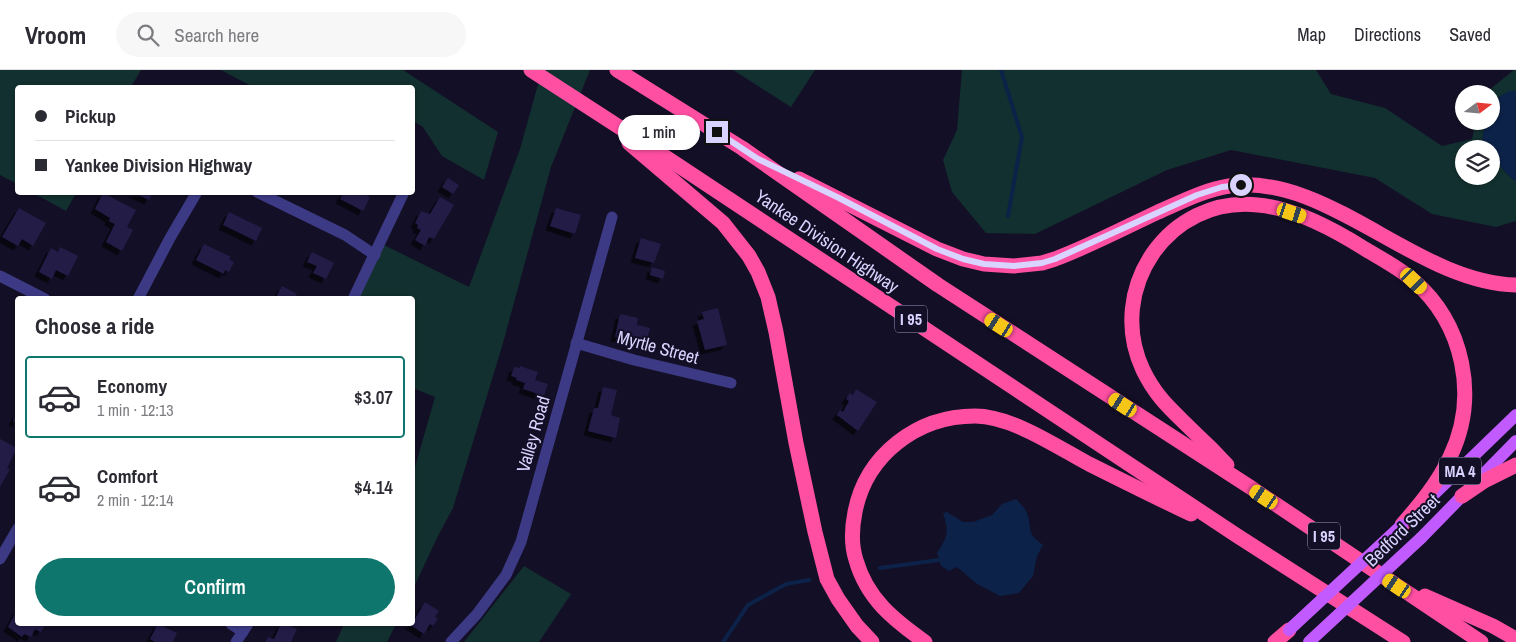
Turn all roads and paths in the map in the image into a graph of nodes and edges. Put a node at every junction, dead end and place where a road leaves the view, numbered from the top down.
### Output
1 (530, 70) edge
2 (617, 70) edge
3 (584, 104) junction
4 (758, 159) junction
5 (195, 195) edge
6 (264, 195) edge
7 (403, 195) edge
8 (612, 217) dead end
9 (374, 255) junction
10 (0, 276) edge
11 (1516, 285) edge
12 (38, 296) edge
13 (140, 296) edge
14 (354, 296) edge
15 (576, 343) junction
16 (731, 383) dead end
17 (1516, 415) edge
18 (1516, 441) edge
19 (1516, 465) edge
20 (1250, 487) junction
21 (1462, 496) junction
22 (1402, 524) junction
23 (15, 533) edge
24 (1236, 534) junction
25 (0, 559) edge
26 (1397, 586) junction
27 (1359, 614) junction
28 (246, 628) edge
29 (1289, 630) joint
30 (1516, 639) edge
31 (236, 642) edge
32 (451, 642) edge
33 (872, 642) edge
34 (925, 642) edge
35 (1277, 642) edge
36 (1309, 642) edge
37 (1386, 642) edge
38 (1403, 642) edge
39 (1480, 642) edge

1 - 3 highway, Yankee Division Highway / I 95
2 - 4 highway, Yankee Division Highway / I 95
3 - 24 highway, Yankee Division Highway / I 95
3 - 33 highway
4 - 11 highway
4 - 20 highway, Yankee Division Highway / I 95
5 - 13 street
6 - 9 street
7 - 9 street
8 - 15 street, Valley Road
9 - 14 street
10 - 12 street
15 - 16 street, Myrtle Street
15 - 32 street, Valley Road
17 - 22 main road, Bedford Street / MA 4
18 - 21 main road, Bedford Street / MA 4
19 - 21 highway
20 - 22 highway
20 - 26 highway, Yankee Division Highway / I 95
21 - 36 main road, Bedford Street / MA 4, bridge
22 - 29 main road, Bedford Street / MA 4, bridge
23 - 25 street
24 - 27 highway, Yankee Division Highway / I 95
24 - 34 highway
26 - 30 highway
26 - 39 highway, Yankee Division Highway / I 95
27 - 37 highway
27 - 38 highway, Yankee Division Highway / I 95
28 - 31 street
29 - 35 highway

